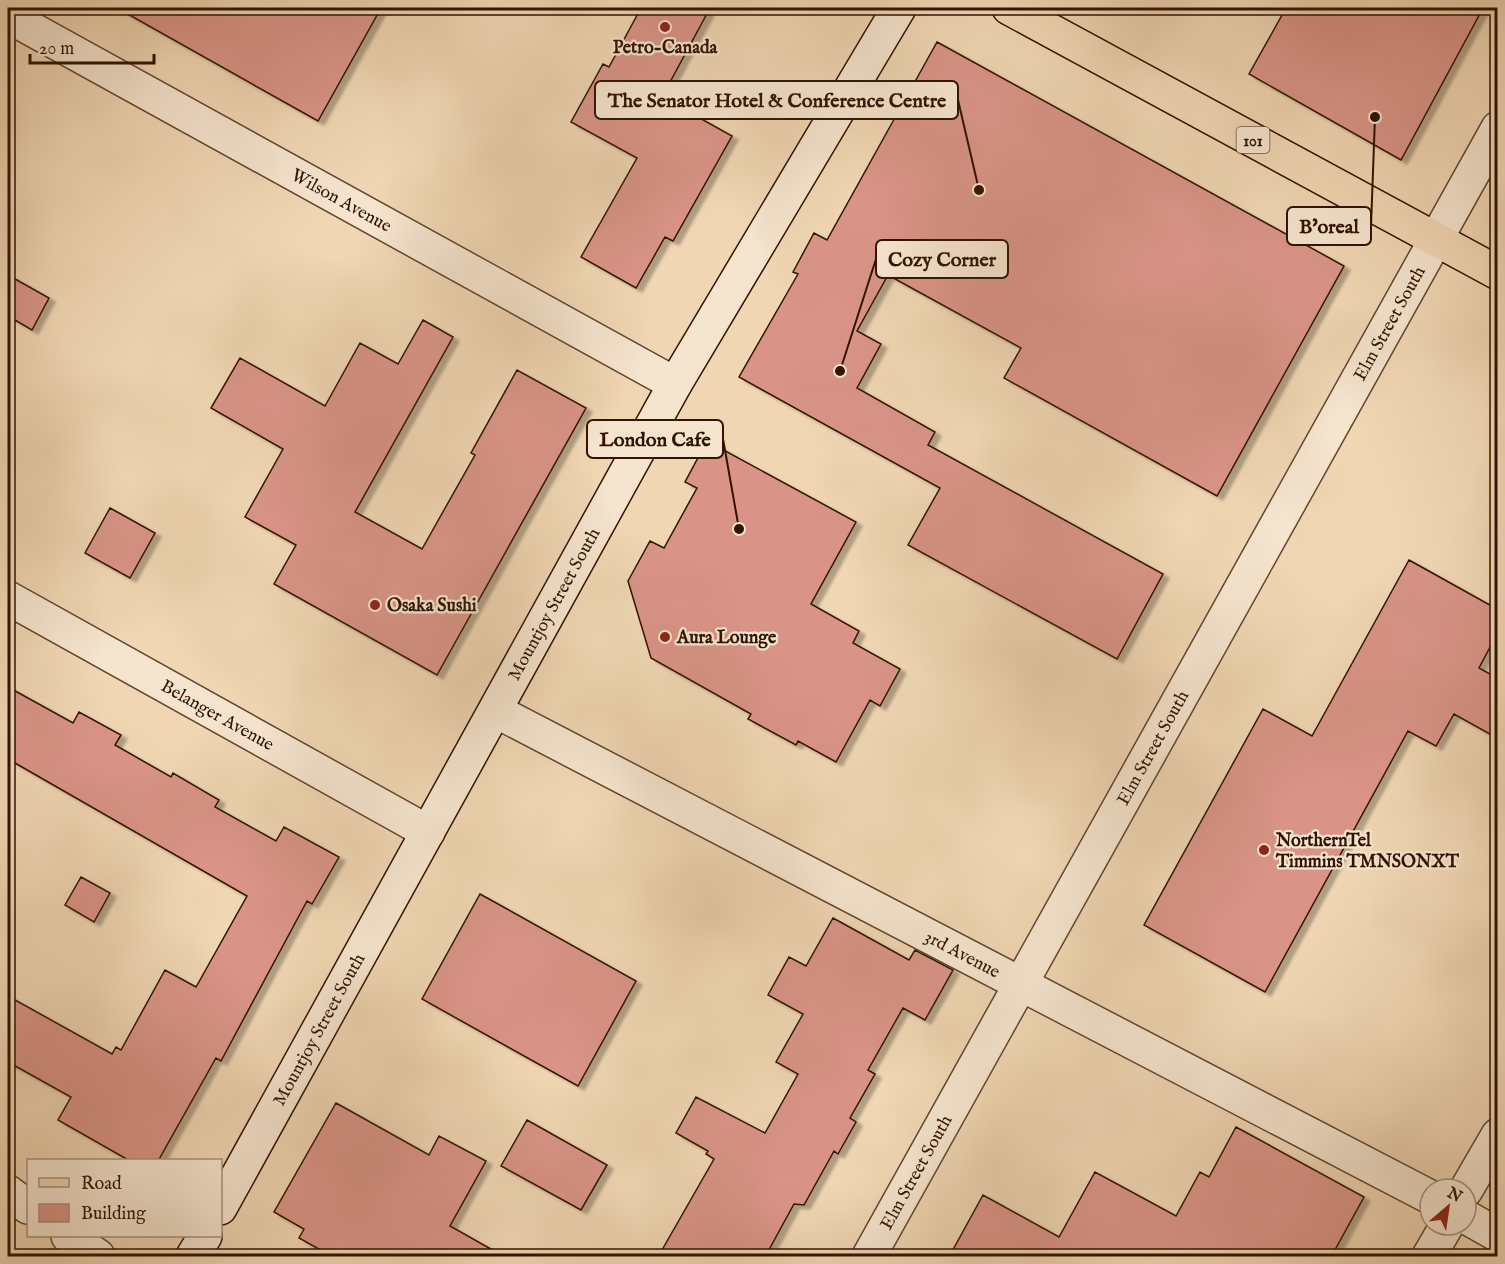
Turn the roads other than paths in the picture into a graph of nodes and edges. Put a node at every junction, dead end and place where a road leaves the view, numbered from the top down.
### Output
1 (899, 8) edge
2 (1009, 8) edge
3 (8, 16) edge
4 (1497, 128) edge
5 (1436, 239) junction
6 (1497, 273) edge
7 (675, 384) junction
8 (8, 598) edge
9 (496, 711) junction
10 (428, 832) junction
11 (1020, 982) junction
12 (1497, 1135) edge
13 (1473, 1177) edge
14 (1418, 1191) edge
15 (8, 1192) edge
16 (222, 1204) edge
17 (27, 1206) edge
18 (1478, 1224) edge
19 (1497, 1235) edge
20 (69, 1237) edge
21 (204, 1237) edge
22 (1440, 1237) edge
23 (98, 1257) edge
24 (193, 1257) edge
25 (869, 1257) edge
26 (1429, 1257) edge

1 - 7 street, Mountjoy Street South
2 - 5 main road, 101
3 - 7 street, Wilson Avenue
4 - 5 street, Elm Street South
5 - 6 main road, 101
5 - 11 street, Elm Street South
7 - 9 street, Mountjoy Street South
8 - 10 street, Belanger Avenue
9 - 10 street, Mountjoy Street South
9 - 11 street, 3rd Avenue
10 - 16 street, Mountjoy Street South
11 - 14 street, 3rd Avenue
11 - 25 street, Elm Street South
12 - 13 street
15 - 17 street
18 - 19 street
20 - 23 street
21 - 24 street
22 - 26 street

